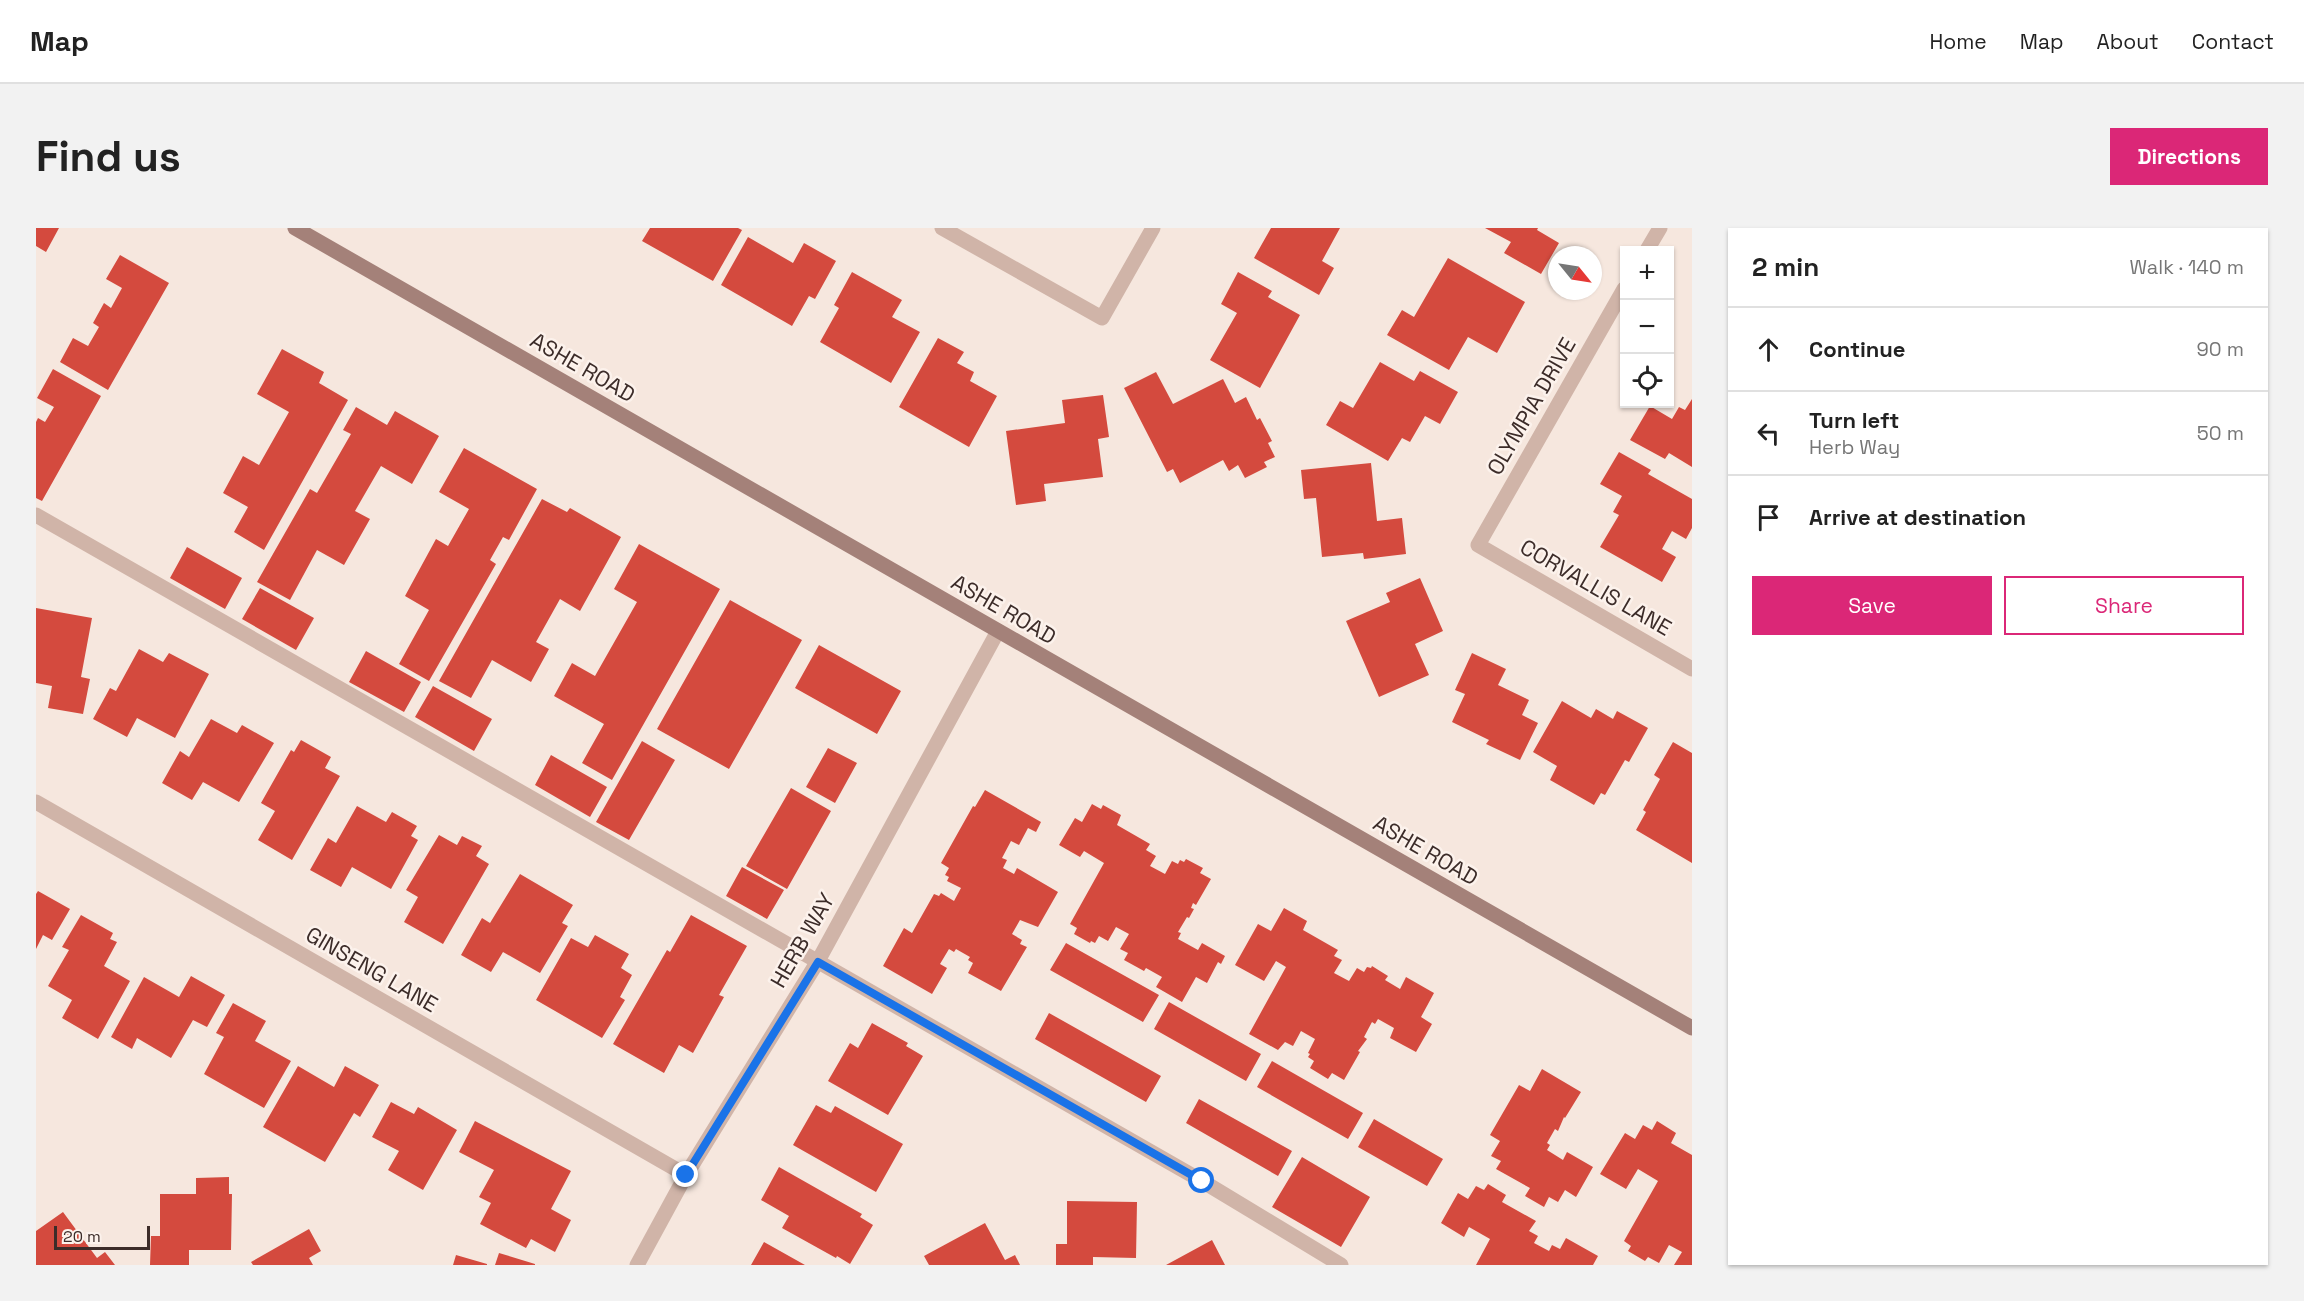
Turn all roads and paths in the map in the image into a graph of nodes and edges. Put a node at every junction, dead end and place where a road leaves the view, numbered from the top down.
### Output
1 (295, 228) edge
2 (942, 228) edge
3 (1154, 228) edge
4 (1660, 228) edge
5 (1649, 246) edge
6 (1620, 297) edge
7 (36, 515) edge
8 (1478, 546) joint
9 (998, 631) junction
10 (1692, 669) edge
11 (36, 802) edge
12 (818, 962) junction
13 (1692, 1028) edge
14 (686, 1175) junction
15 (637, 1265) edge
16 (1341, 1265) edge

1 - 9 street, ASHE ROAD
2 - 3 street
4 - 5 street
6 - 8 street, OLYMPIA DRIVE
7 - 12 street
8 - 10 street, CORVALLIS LANE
9 - 12 street, HERB WAY
9 - 13 street, ASHE ROAD
11 - 14 street, GINSENG LANE
12 - 14 street, HERB WAY
12 - 16 street
14 - 15 street, HERB WAY

